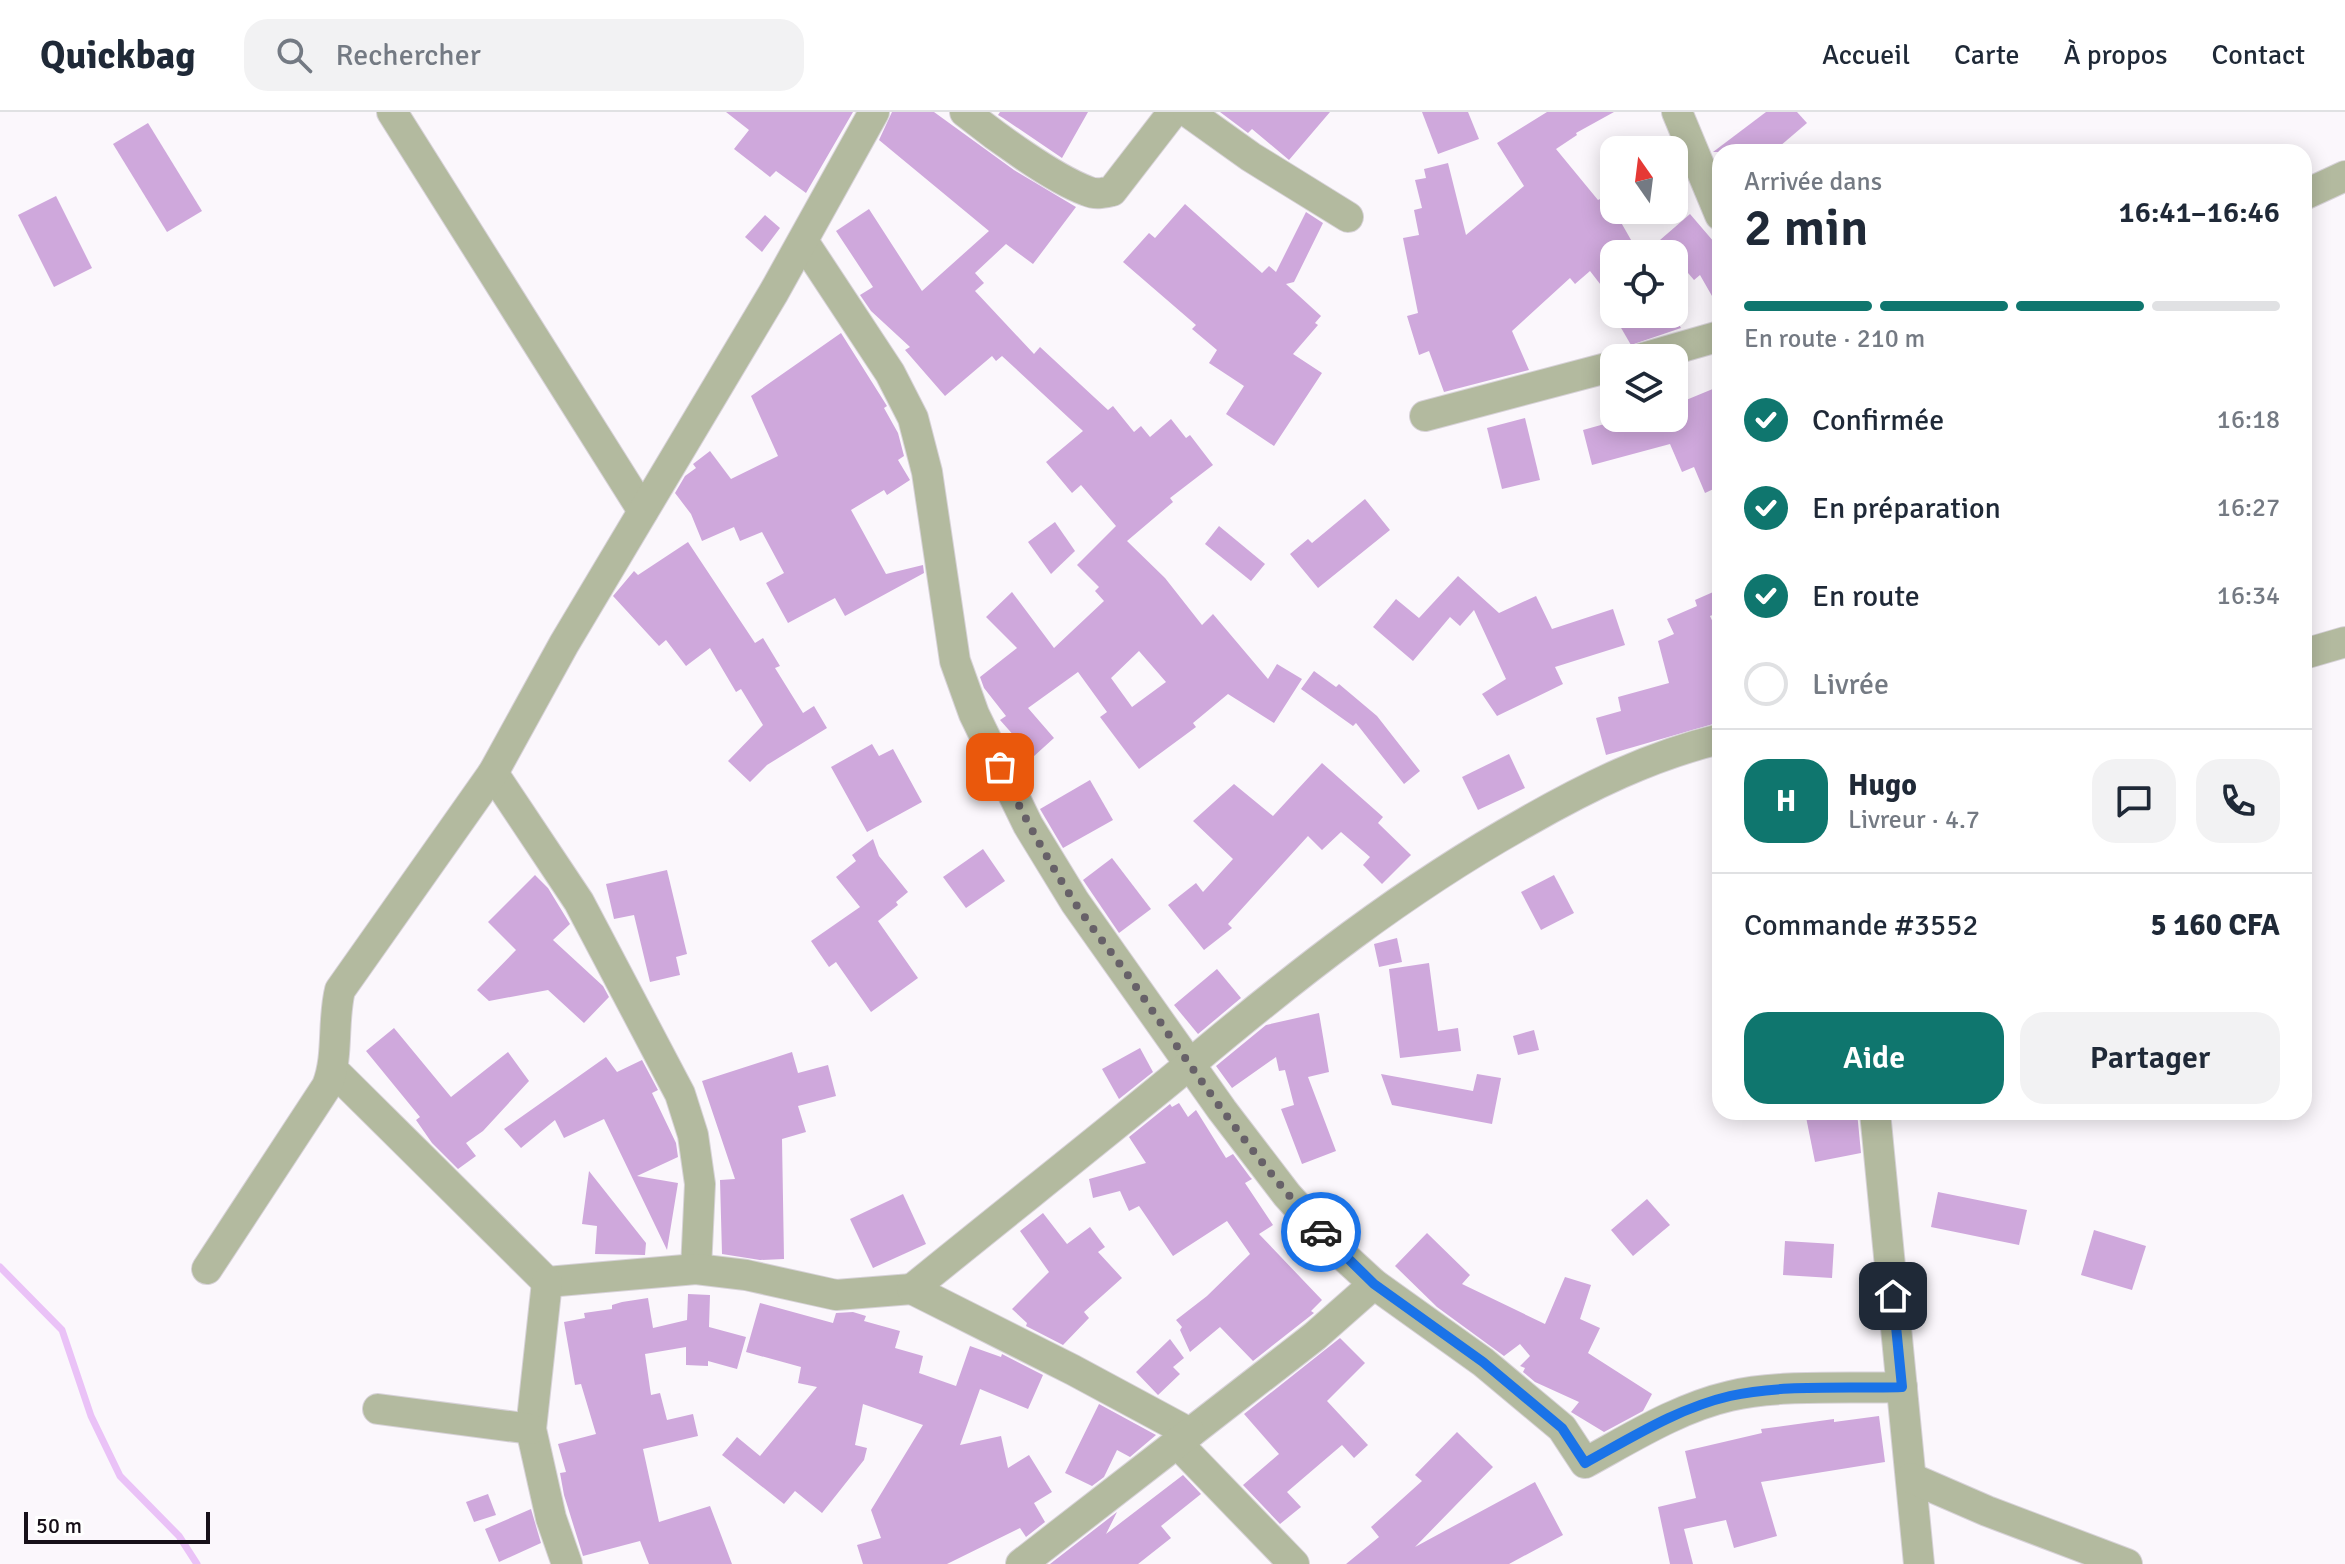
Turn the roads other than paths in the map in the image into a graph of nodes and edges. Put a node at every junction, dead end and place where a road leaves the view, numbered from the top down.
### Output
1 (392, 112) edge
2 (874, 112) edge
3 (965, 112) edge
4 (1173, 112) edge
5 (1188, 112) edge
6 (1677, 112) edge
7 (2345, 176) edge
8 (2312, 191) edge
9 (1712, 196) edge
10 (1348, 217) dead end
11 (803, 241) junction
12 (1712, 338) edge
13 (1688, 345) edge
14 (1600, 370) edge
15 (1425, 416) dead end
16 (643, 511) junction
17 (2345, 642) edge
18 (2312, 652) edge
19 (1712, 741) edge
20 (493, 773) junction
21 (1188, 1065) junction
22 (333, 1070) junction
23 (1876, 1120) edge
24 (207, 1269) dead end
25 (696, 1269) junction
26 (547, 1282) junction
27 (1374, 1284) junction
28 (912, 1289) junction
29 (1902, 1387) junction
30 (378, 1409) dead end
31 (531, 1429) junction
32 (1183, 1438) junction
33 (1911, 1478) junction
34 (567, 1564) edge
35 (1021, 1564) edge
36 (1294, 1564) edge
37 (1919, 1564) edge
38 (2127, 1564) edge

1 - 16 street
2 - 11 street
3 - 4 street
5 - 10 street
6 - 9 street
7 - 8 street
11 - 16 street
11 - 21 street
12 - 13 street
14 - 15 street
16 - 20 street
17 - 18 street
19 - 21 street
20 - 22 street
20 - 25 street
21 - 27 street
21 - 28 street
22 - 24 street
22 - 26 street
23 - 29 street
25 - 26 street
25 - 28 street
26 - 31 street
27 - 29 street
27 - 32 street
28 - 32 street
29 - 33 street
30 - 31 street
31 - 34 street
32 - 35 street
32 - 36 street
33 - 37 street
33 - 38 street

